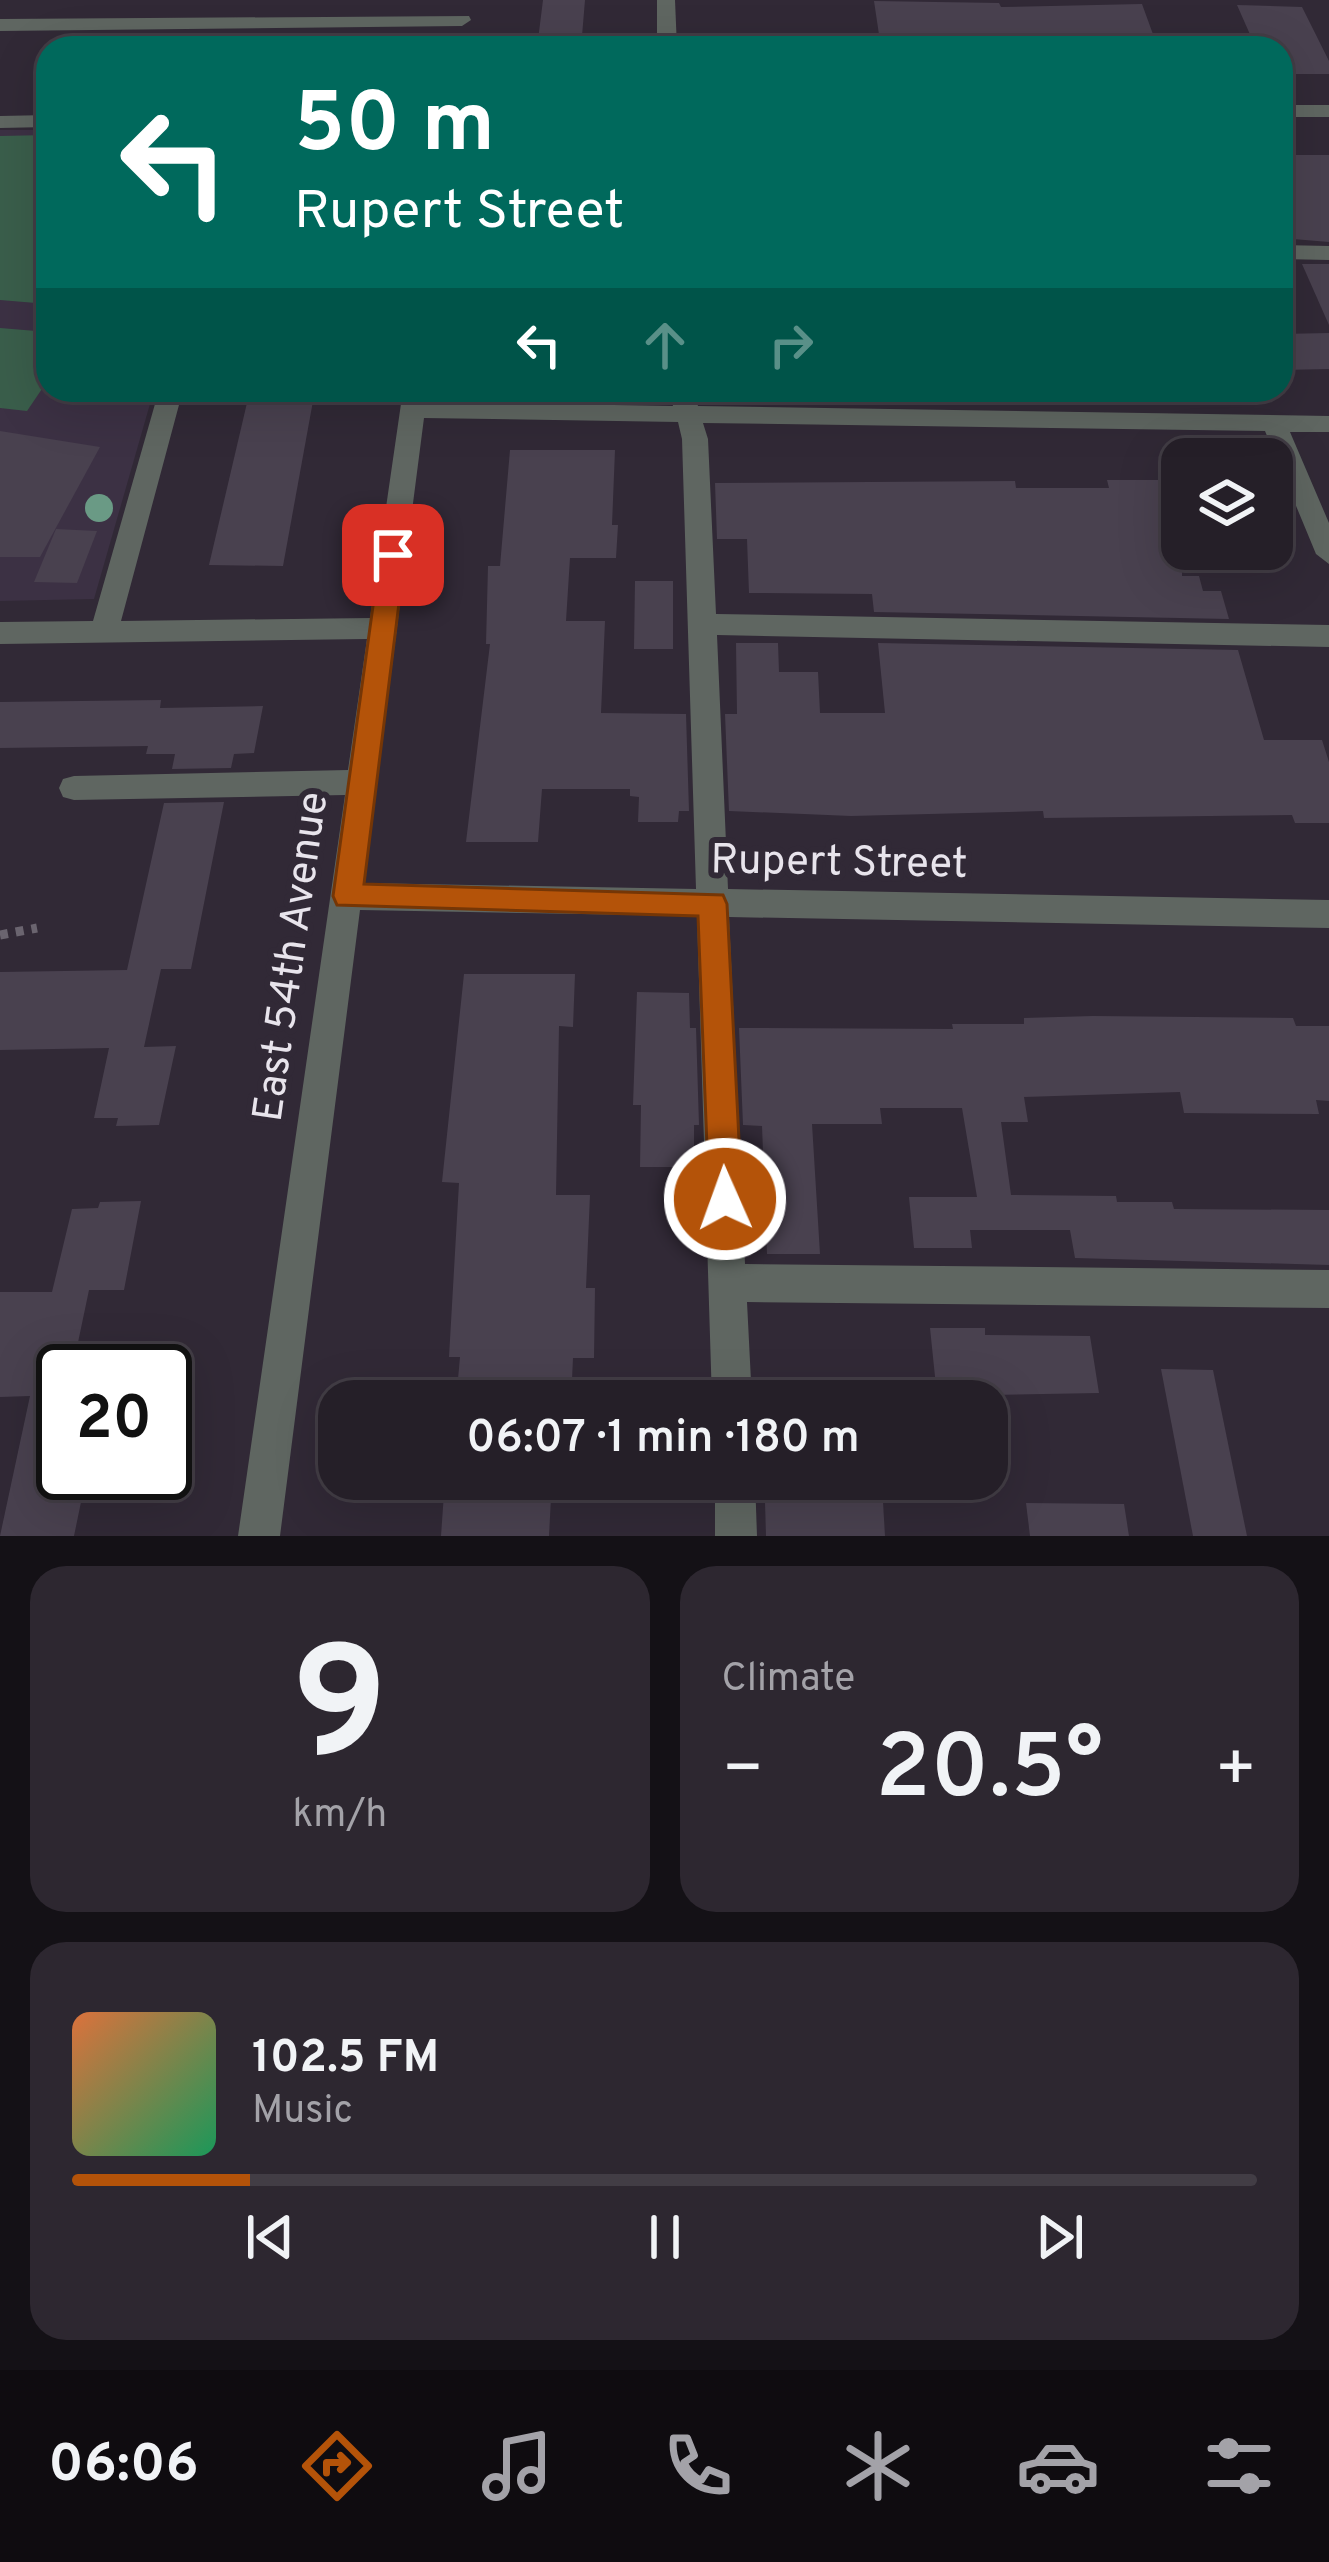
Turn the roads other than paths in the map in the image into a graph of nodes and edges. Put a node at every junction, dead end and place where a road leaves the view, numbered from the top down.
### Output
1 (280, 0) edge
2 (667, 0) edge
3 (105, 4) dead end
4 (463, 10) edge
5 (274, 22) junction
6 (97, 24) junction
7 (0, 25) edge
8 (270, 36) edge
9 (667, 36) edge
10 (1293, 111) edge
11 (1329, 111) edge
12 (0, 122) edge
13 (36, 122) edge
14 (1293, 252) edge
15 (1329, 253) edge
16 (168, 402) edge
17 (414, 402) edge
18 (684, 402) edge
19 (1274, 423) junction
20 (1329, 424) edge
21 (1329, 554) edge
22 (704, 624) junction
23 (383, 628) junction
24 (104, 632) junction
25 (0, 633) edge
26 (1329, 636) edge
27 (363, 782) junction
28 (74, 788) dead end
29 (348, 896) junction
30 (712, 904) junction
31 (1329, 914) edge
32 (729, 1283) junction
33 (1329, 1289) edge
34 (731, 1380) edge
35 (735, 1500) edge
36 (259, 1536) edge
37 (736, 1536) edge

1 - 5 street
2 - 9 street
3 - 6 street
4 - 5 street
5 - 6 street
5 - 8 street
6 - 7 street
10 - 11 street
12 - 13 street
14 - 15 street
16 - 24 street
17 - 23 street, East 54th Avenue
18 - 19 street
18 - 22 street
19 - 20 street
19 - 21 street
22 - 26 street
22 - 30 street
23 - 24 street
23 - 27 street, East 54th Avenue
24 - 25 street
27 - 28 street
27 - 29 street, East 54th Avenue
29 - 30 street, Rupert Street
29 - 36 street, East 54th Avenue
30 - 31 street, Rupert Street
30 - 32 street
32 - 33 street
32 - 34 street
35 - 37 street

